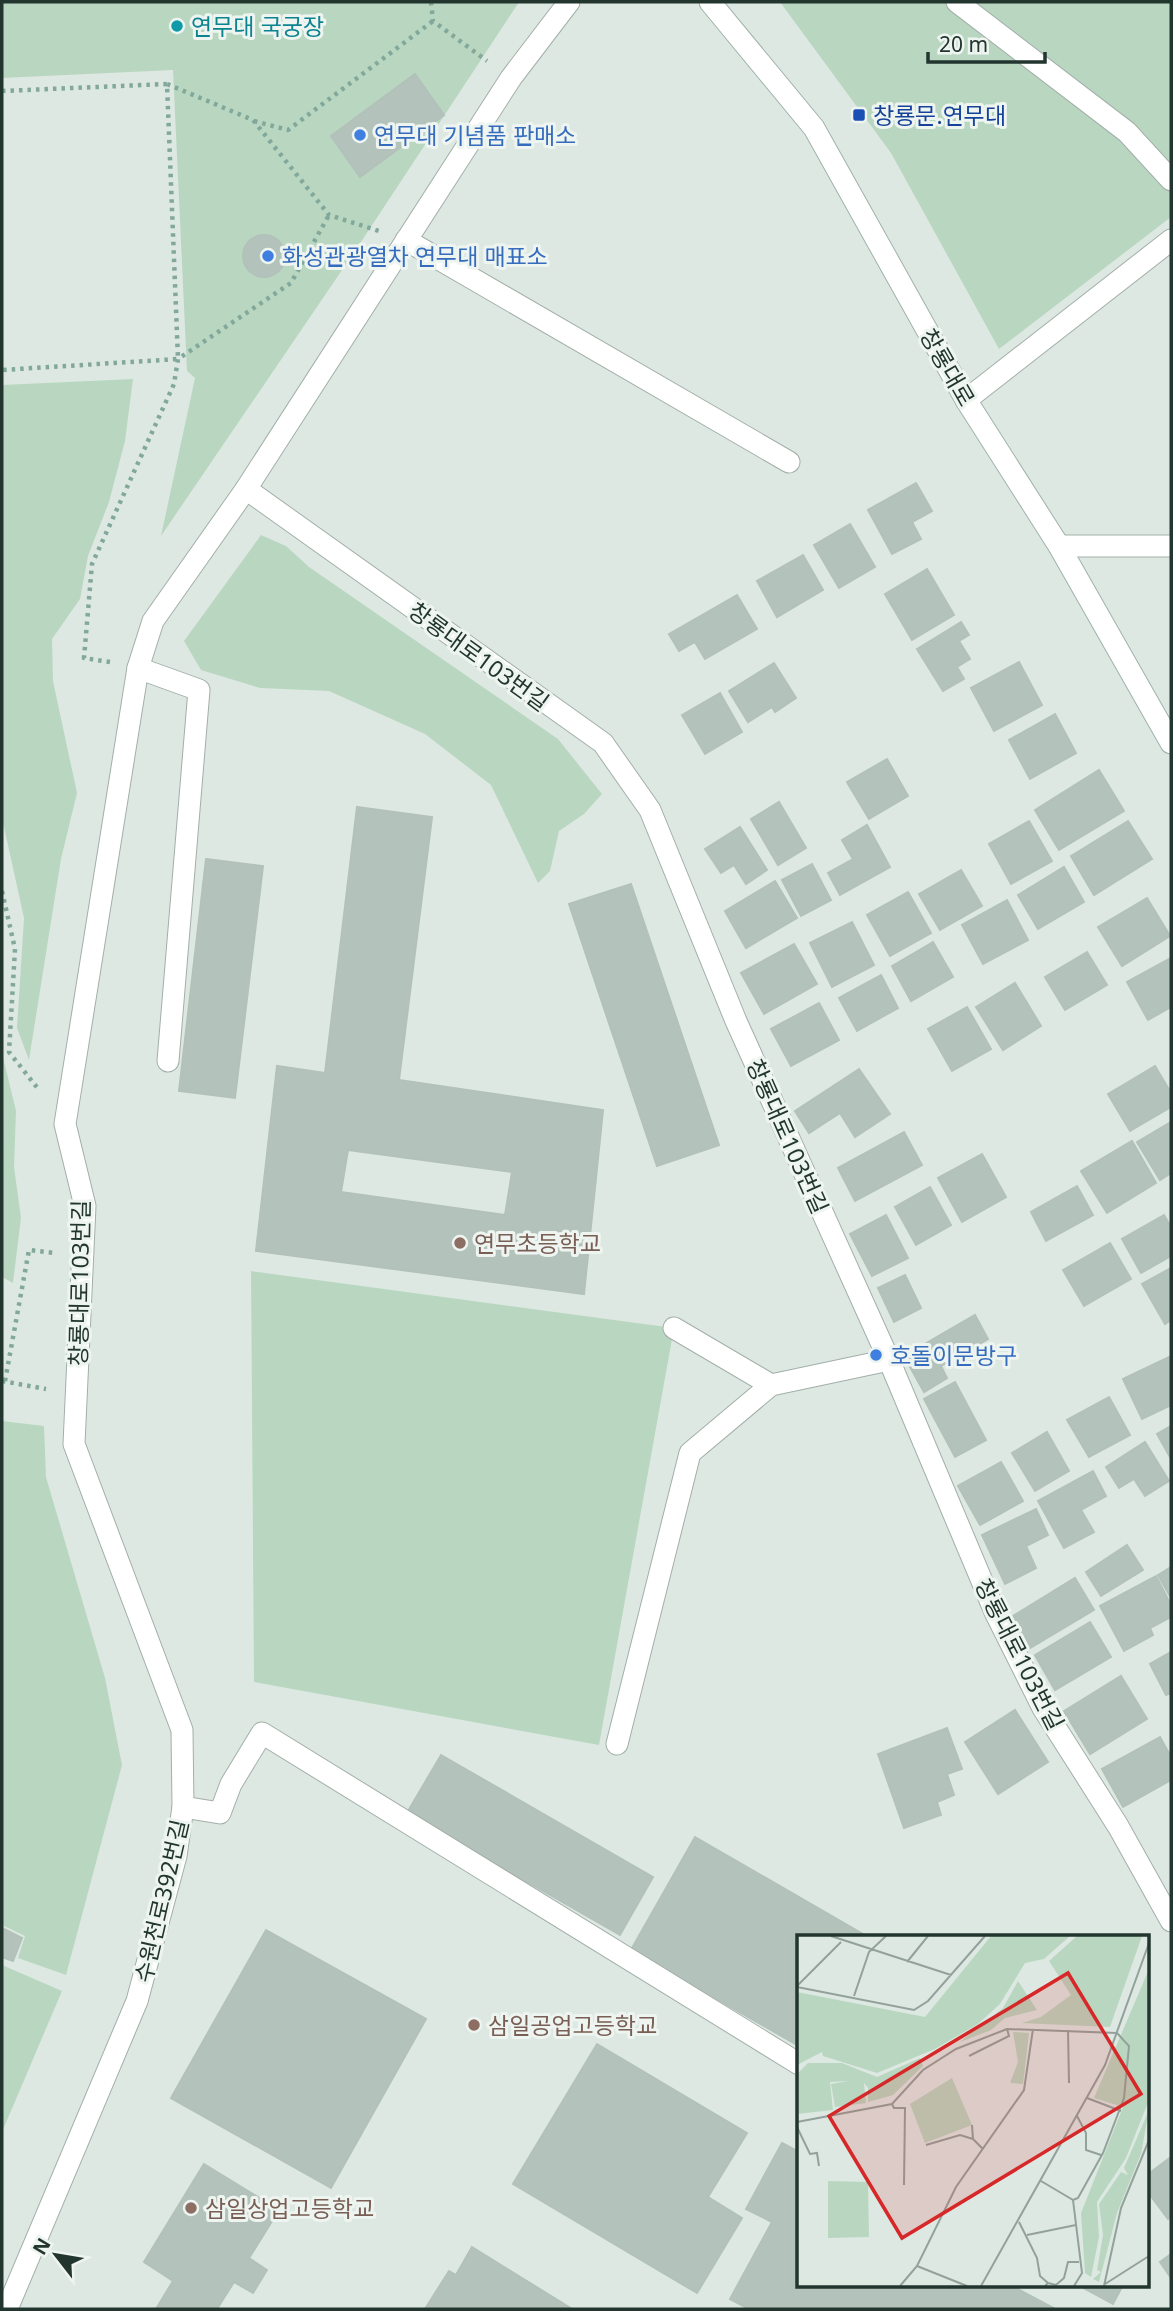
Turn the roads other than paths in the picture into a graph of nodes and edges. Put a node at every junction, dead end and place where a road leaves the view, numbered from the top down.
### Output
1 (569, 2) edge
2 (710, 2) edge
3 (957, 2) edge
4 (1171, 180) edge
5 (407, 240) junction
6 (1171, 240) edge
7 (966, 400) junction
8 (789, 462) dead end
9 (246, 489) junction
10 (1059, 546) junction
11 (1171, 546) edge
12 (138, 668) junction
13 (1171, 743) edge
14 (168, 1061) dead end
15 (674, 1328) dead end
16 (889, 1360) junction
17 (771, 1385) junction
18 (74, 1444) joint
19 (617, 1744) dead end
20 (183, 1807) junction
21 (1171, 1921) edge
22 (797, 2063) edge
23 (7, 2309) edge

1 - 5 street, 창룡대로103번길
2 - 7 street, 창룡대로
3 - 4 street
5 - 8 street
5 - 9 street, 창룡대로103번길
6 - 7 street
7 - 10 street, 창룡대로
9 - 12 street, 창룡대로103번길
9 - 16 street, 창룡대로103번길
10 - 11 street
10 - 13 street, 창룡대로
12 - 14 street
12 - 18 street, 창룡대로103번길
15 - 17 street
16 - 17 street
16 - 21 street, 창룡대로103번길
17 - 19 street
18 - 20 street, 수원천로392번길
20 - 22 street
20 - 23 street, 수원천로392번길

